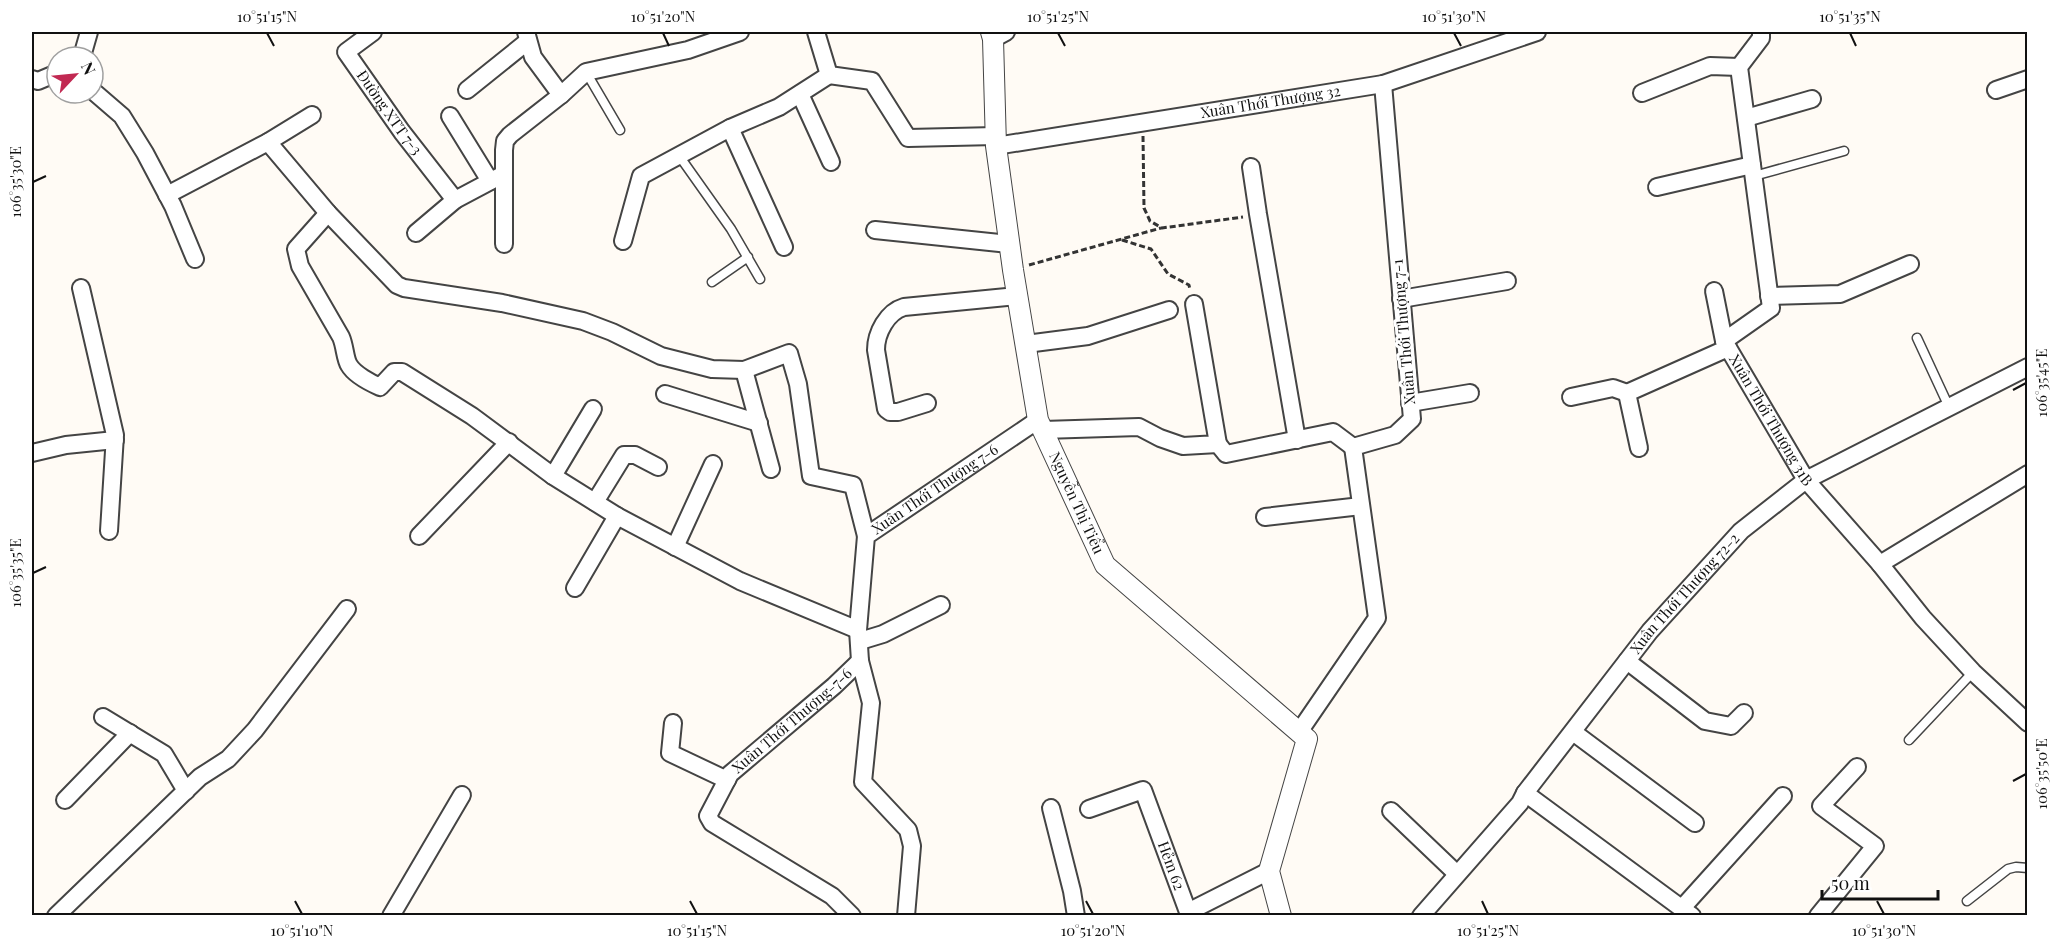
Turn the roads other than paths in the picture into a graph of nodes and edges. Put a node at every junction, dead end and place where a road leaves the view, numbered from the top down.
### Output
1 (373, 32) edge
2 (740, 32) edge
3 (816, 32) edge
4 (1537, 32) edge
5 (1761, 32) edge
6 (996, 34) edge
7 (527, 36) edge
8 (1739, 67) junction
9 (586, 72) junction
10 (829, 75) junction
11 (2028, 79) edge
12 (1383, 84) junction
13 (466, 90) dead end
14 (1996, 90) dead end
15 (1642, 93) dead end
16 (800, 94) junction
17 (561, 95) junction
18 (1812, 99) dead end
19 (105, 101) edge
20 (312, 115) dead end
21 (450, 116) dead end
22 (1746, 118) junction
23 (730, 128) junction
24 (621, 130) dead end
25 (996, 141) junction
26 (268, 142) junction
27 (1844, 151) dead end
28 (680, 157) junction
29 (831, 162) dead end
30 (1251, 166) dead end
31 (1753, 170) junction
32 (497, 177) junction
33 (1657, 187) dead end
34 (167, 195) junction
35 (455, 200) junction
36 (328, 213) junction
37 (875, 230) dead end
38 (416, 233) dead end
39 (623, 241) dead end
40 (504, 244) dead end
41 (1009, 244) junction
42 (784, 247) dead end
43 (748, 257) junction
44 (195, 259) dead end
45 (1910, 264) dead end
46 (760, 279) dead end
47 (1507, 280) dead end
48 (712, 282) dead end
49 (81, 288) dead end
50 (1714, 291) dead end
51 (1017, 296) junction
52 (1769, 296) junction
53 (1401, 299) junction
54 (1194, 304) road end
55 (1169, 310) dead end
56 (1917, 338) dead end
57 (1026, 344) junction
58 (1726, 345) junction
59 (2028, 367) edge
60 (744, 370) junction
61 (1470, 393) dead end
62 (1627, 393) junction
63 (665, 394) dead end
64 (1571, 397) dead end
65 (927, 403) dead end
66 (1410, 403) junction
67 (1949, 407) junction
68 (594, 409) dead end
69 (759, 423) junction
70 (1040, 425) junction
71 (115, 440) junction
72 (1297, 440) junction
73 (509, 442) junction
74 (1218, 444) junction
75 (1353, 447) junction
76 (1639, 448) dead end
77 (32, 453) edge
78 (713, 464) dead end
79 (658, 467) dead end
80 (771, 469) dead end
81 (2028, 474) edge
82 (553, 476) junction
83 (1806, 480) junction
84 (595, 502) junction
85 (1361, 507) junction
86 (617, 516) junction
87 (1265, 517) dead end
88 (109, 531) dead end
89 (419, 536) dead end
90 (866, 536) junction
91 (675, 547) junction
92 (1880, 564) junction
93 (575, 588) dead end
94 (941, 605) dead end
95 (347, 609) dead end
96 (859, 636) junction
97 (860, 661) junction
98 (1627, 661) junction
99 (1973, 672) junction
100 (1744, 713) dead end
101 (103, 717) dead end
102 (673, 723) dead end
103 (2028, 723) edge
104 (1299, 732) junction
105 (1573, 732) junction
106 (130, 733) junction
107 (1909, 740) dead end
108 (1857, 767) dead end
109 (727, 780) junction
110 (186, 790) junction
111 (1525, 793) junction
112 (462, 795) dead end
113 (1783, 796) dead end
114 (66, 800) dead end
115 (1051, 808) dead end
116 (1089, 809) dead end
117 (1391, 811) dead end
118 (1695, 823) dead end
119 (2028, 868) edge
120 (1269, 872) junction
121 (1457, 874) junction
122 (1967, 901) dead end
123 (1687, 912) edge
124 (56, 915) edge
125 (391, 915) edge
126 (852, 915) edge
127 (906, 915) edge
128 (1076, 915) edge
129 (1281, 915) edge
130 (1421, 915) edge
131 (1818, 915) edge

1 - 35 street, Đường XTT 7-3
2 - 9 street
3 - 10 street
4 - 12 street, Xuân Thới Thượng 32
5 - 8 street
6 - 25 street, Nguyễn Thị Tiểu
7 - 13 street
7 - 17 street
8 - 15 street
8 - 22 street
9 - 17 street
9 - 24 lane
10 - 16 street
10 - 25 street, Xuân Thới Thượng 32
11 - 14 street
12 - 25 street, Xuân Thới Thượng 32
12 - 53 street, Xuân Thới Thượng 7-1
16 - 23 street
16 - 29 street
17 - 32 street
18 - 22 street
19 - 34 street
20 - 26 street
21 - 32 street
22 - 31 street
23 - 28 street
23 - 42 street
25 - 41 street, Nguyễn Thị Tiểu
26 - 34 street
26 - 36 street
27 - 31 lane
28 - 39 street
28 - 43 lane
30 - 72 street
31 - 33 street
31 - 52 street
32 - 35 street
32 - 40 street
34 - 44 street
35 - 38 street
36 - 60 street
36 - 73 street
37 - 41 street
41 - 51 street, Nguyễn Thị Tiểu
43 - 46 lane
43 - 48 lane
45 - 52 street
47 - 53 street
49 - 71 street
50 - 58 street
51 - 57 street, Nguyễn Thị Tiểu
51 - 65 street
52 - 58 street, Xuân Thới Thượng 31B
53 - 66 street, Xuân Thới Thượng 7-1
54 - 74 street
55 - 57 street
56 - 67 lane
57 - 70 street, Nguyễn Thị Tiểu
58 - 62 street
58 - 83 street, Xuân Thới Thượng 31B
59 - 67 street, Xuân Thới Thượng 72-2
60 - 69 street
60 - 90 street
61 - 66 street
62 - 64 street
62 - 76 street
63 - 69 street
66 - 75 street, Xuân Thới Thượng 7-1
67 - 83 street, Xuân Thới Thượng 72-2
68 - 82 street
69 - 80 street
70 - 74 street
70 - 90 street, Xuân Thới Thượng 7-6
70 - 104 street, Nguyễn Thị Tiểu
71 - 77 street
71 - 88 street
72 - 74 street
72 - 75 street
73 - 82 street
73 - 89 street
75 - 85 street
78 - 91 street
79 - 84 street
81 - 92 street
82 - 84 street
83 - 92 street, Xuân Thới Thượng 31B
83 - 98 street, Xuân Thới Thượng 72-2
84 - 86 street
85 - 87 street
85 - 104 street
86 - 91 street
86 - 93 street
90 - 96 street, Xuân Thới Thượng 7-6
91 - 96 street
92 - 99 street, Xuân Thới Thượng 31B
94 - 96 street
95 - 110 street
96 - 97 street, Xuân Thới Thượng 7-6
97 - 109 street, Xuân Thới Thượng-7-6
97 - 127 street, Xuân Thới Thượng 7-6
98 - 100 street
98 - 105 street, Xuân Thới Thượng 72-2
99 - 103 street, Xuân Thới Thượng 31B
99 - 107 lane
101 - 106 street
102 - 109 street
104 - 120 street
105 - 111 street, Xuân Thới Thượng 72-2
105 - 118 street
106 - 110 street
106 - 114 street
108 - 131 street
109 - 126 street, Xuân Thới Thượng-7-6
110 - 124 street
111 - 121 street, Xuân Thới Thượng 72-2
111 - 123 street
112 - 125 street
113 - 123 street
115 - 128 street
116 - 120 street, Hẻm 62
117 - 121 street
119 - 122 lane
120 - 129 street
121 - 130 street, Xuân Thới Thượng 72-2

